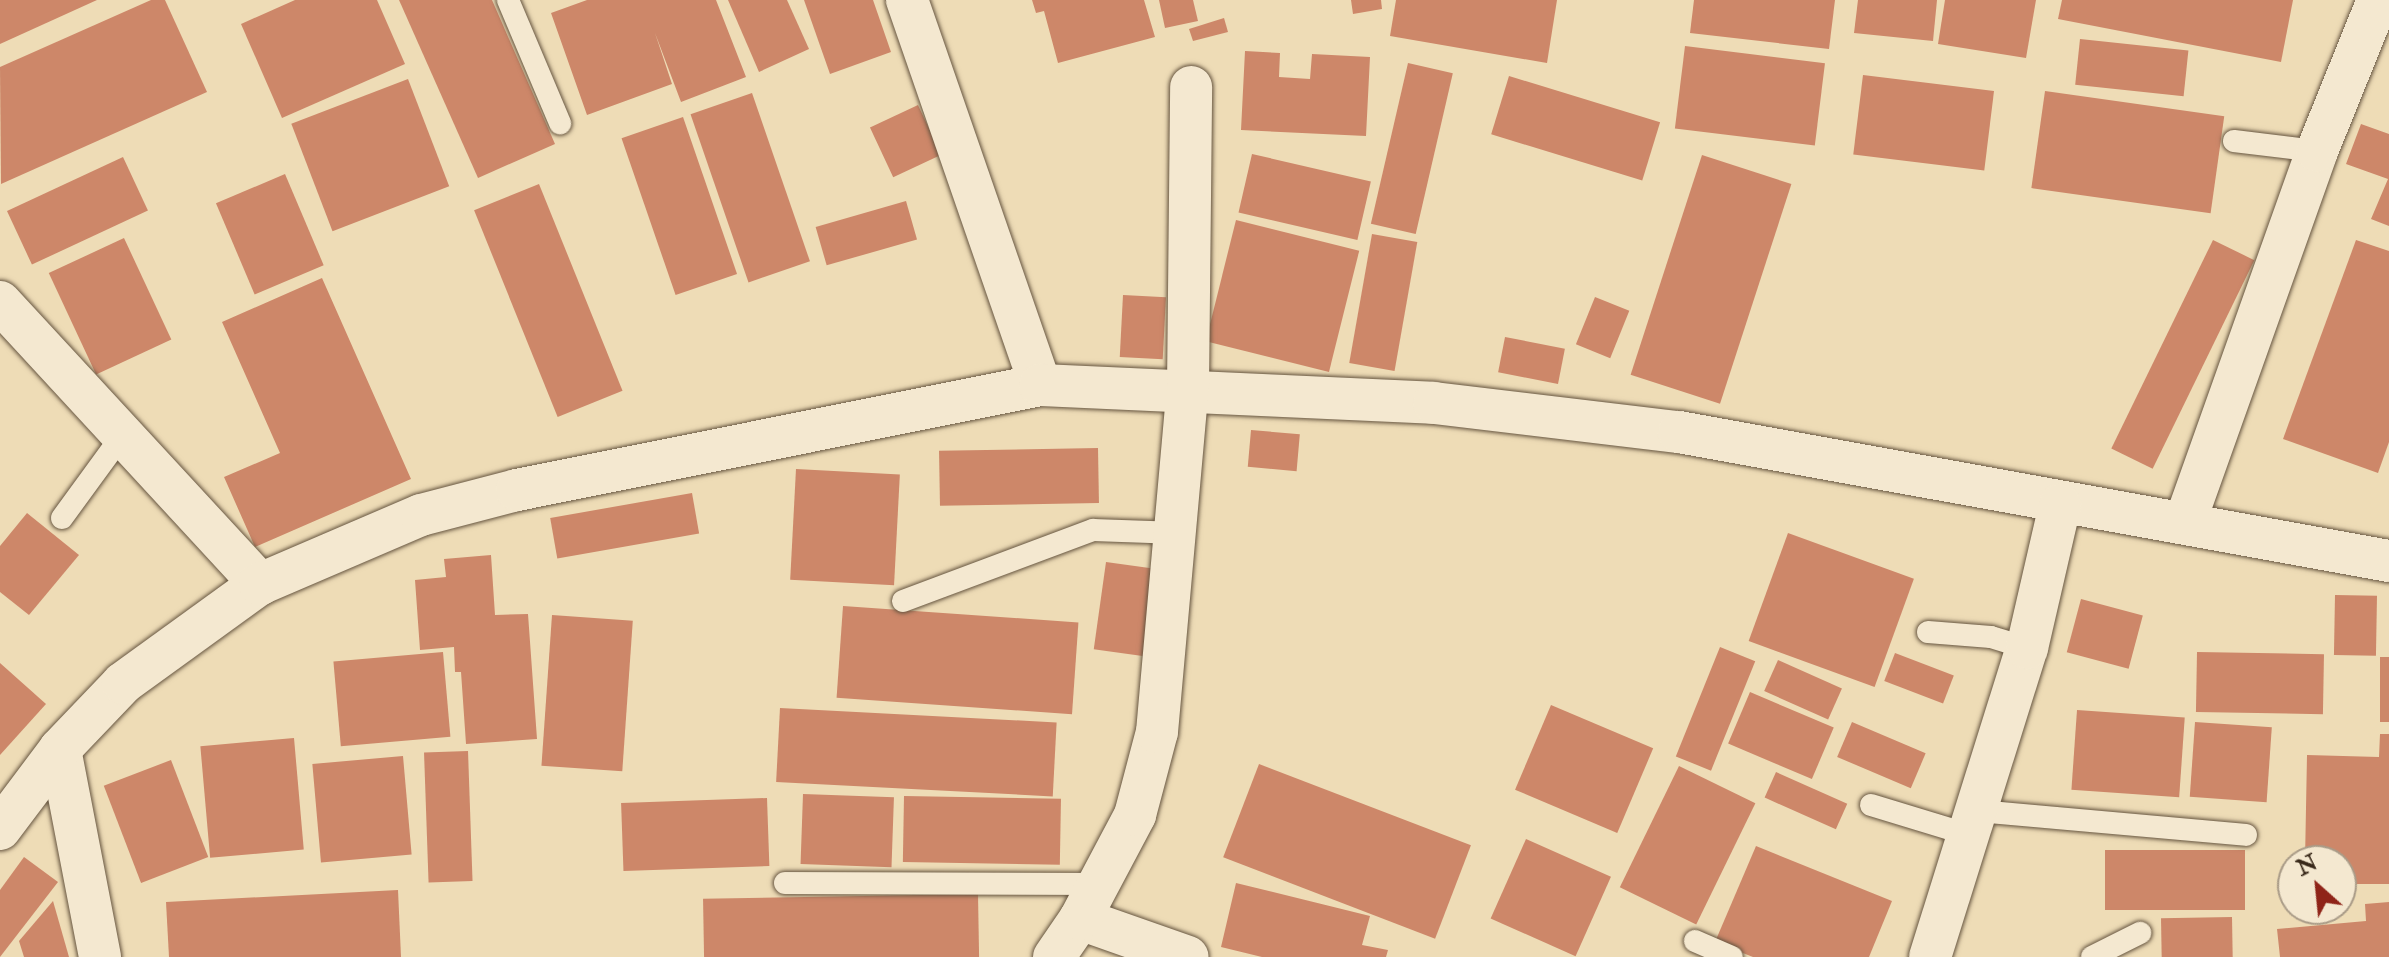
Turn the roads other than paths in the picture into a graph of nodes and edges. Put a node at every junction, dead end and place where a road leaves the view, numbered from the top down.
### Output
1 (508, 0) edge
2 (907, 0) edge
3 (2378, 0) edge
4 (1191, 87) dead end
5 (560, 123) dead end
6 (2234, 141) dead end
7 (2317, 151) junction
8 (0, 302) edge
9 (1040, 385) junction
10 (1188, 388) junction
11 (121, 437) junction
12 (2060, 505) junction
13 (62, 518) dead end
14 (2185, 522) junction
15 (1179, 533) junction
16 (2389, 561) edge
17 (260, 584) junction
18 (903, 601) dead end
19 (1928, 632) dead end
20 (2027, 648) junction
21 (60, 749) junction
22 (1871, 805) dead end
23 (1974, 823) junction
24 (0, 829) edge
25 (2246, 835) dead end
26 (785, 883) dead end
27 (1088, 902) junction
28 (2140, 933) dead end
29 (1695, 941) dead end
30 (100, 957) edge
31 (1054, 957) edge
32 (1188, 957) edge
33 (1732, 957) edge
34 (1930, 957) edge
35 (2092, 957) edge

1 - 5 lane
2 - 9 street
3 - 7 street
4 - 10 street
6 - 7 lane
7 - 14 street
8 - 11 street
9 - 10 street
9 - 17 street
10 - 12 street
10 - 15 street
11 - 13 lane
11 - 17 street
12 - 14 street
12 - 20 street
14 - 16 street
15 - 18 lane
15 - 27 street
17 - 21 street
19 - 20 lane
20 - 23 street
21 - 24 street
21 - 30 street
22 - 23 lane
23 - 25 lane
23 - 34 street
26 - 27 lane
27 - 31 street
27 - 32 street
28 - 35 lane
29 - 33 lane

